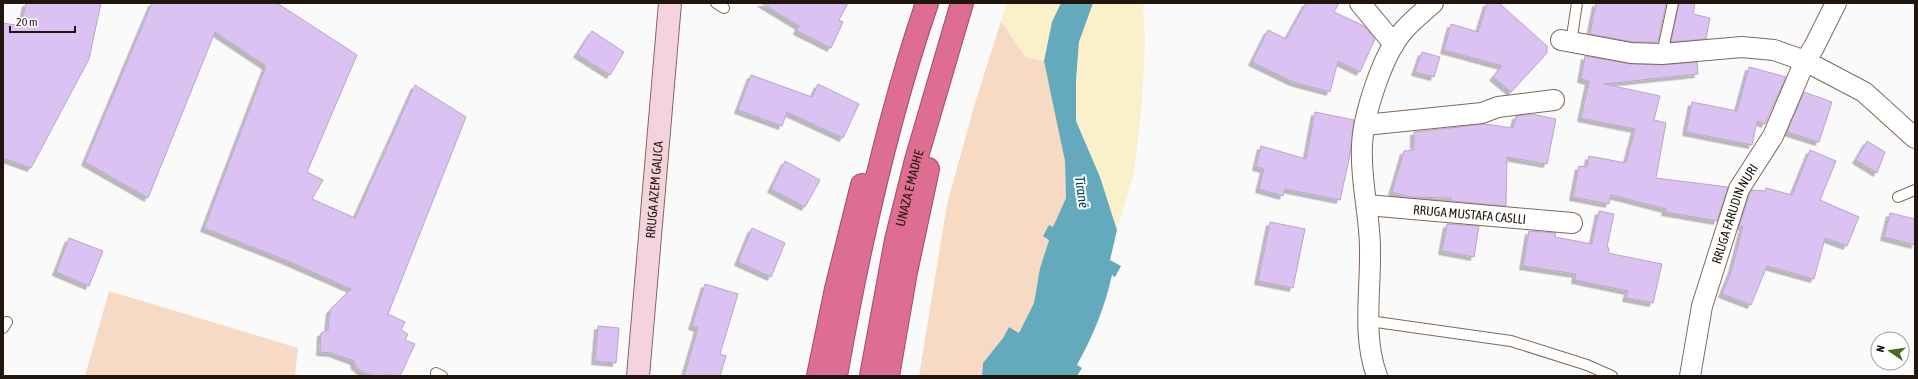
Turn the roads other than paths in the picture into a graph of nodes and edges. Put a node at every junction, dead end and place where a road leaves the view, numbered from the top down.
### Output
1 (670, 3) edge
2 (927, 3) edge
3 (962, 3) edge
4 (1360, 3) edge
5 (1433, 3) edge
6 (1577, 3) edge
7 (1673, 3) edge
8 (1836, 3) edge
9 (1566, 41) joint
10 (1394, 44) junction
11 (1662, 54) junction
12 (1805, 61) junction
13 (935, 97) junction
14 (1554, 100) dead end
15 (891, 122) junction
16 (1365, 125) junction
17 (1915, 138) edge
18 (1915, 190) edge
19 (1898, 197) dead end
20 (1367, 205) junction
21 (1572, 223) dead end
22 (1369, 321) junction
23 (436, 376) edge
24 (442, 376) edge
25 (638, 376) edge
26 (818, 376) edge
27 (836, 376) edge
28 (870, 376) edge
29 (888, 376) edge
30 (1377, 376) edge
31 (1612, 376) edge
32 (1690, 376) edge

1 - 25 main road, RRUGA AZEM GALICA
2 - 15 highway
3 - 13 highway, UNAZA E MADHE
4 - 10 street
5 - 10 street
6 - 9 lane
7 - 11 lane
8 - 12 street, RRUGA FARUDIN NURI
9 - 11 street
10 - 16 street
11 - 12 street
12 - 17 street
12 - 32 street, RRUGA FARUDIN NURI
13 - 28 highway, UNAZA E MADHE
13 - 29 highway
14 - 16 street
15 - 26 highway
15 - 27 highway
16 - 20 street
18 - 19 lane
20 - 21 street, RRUGA MUSTAFA CASLLI
20 - 22 street
22 - 30 street
22 - 31 lane
23 - 24 lane

